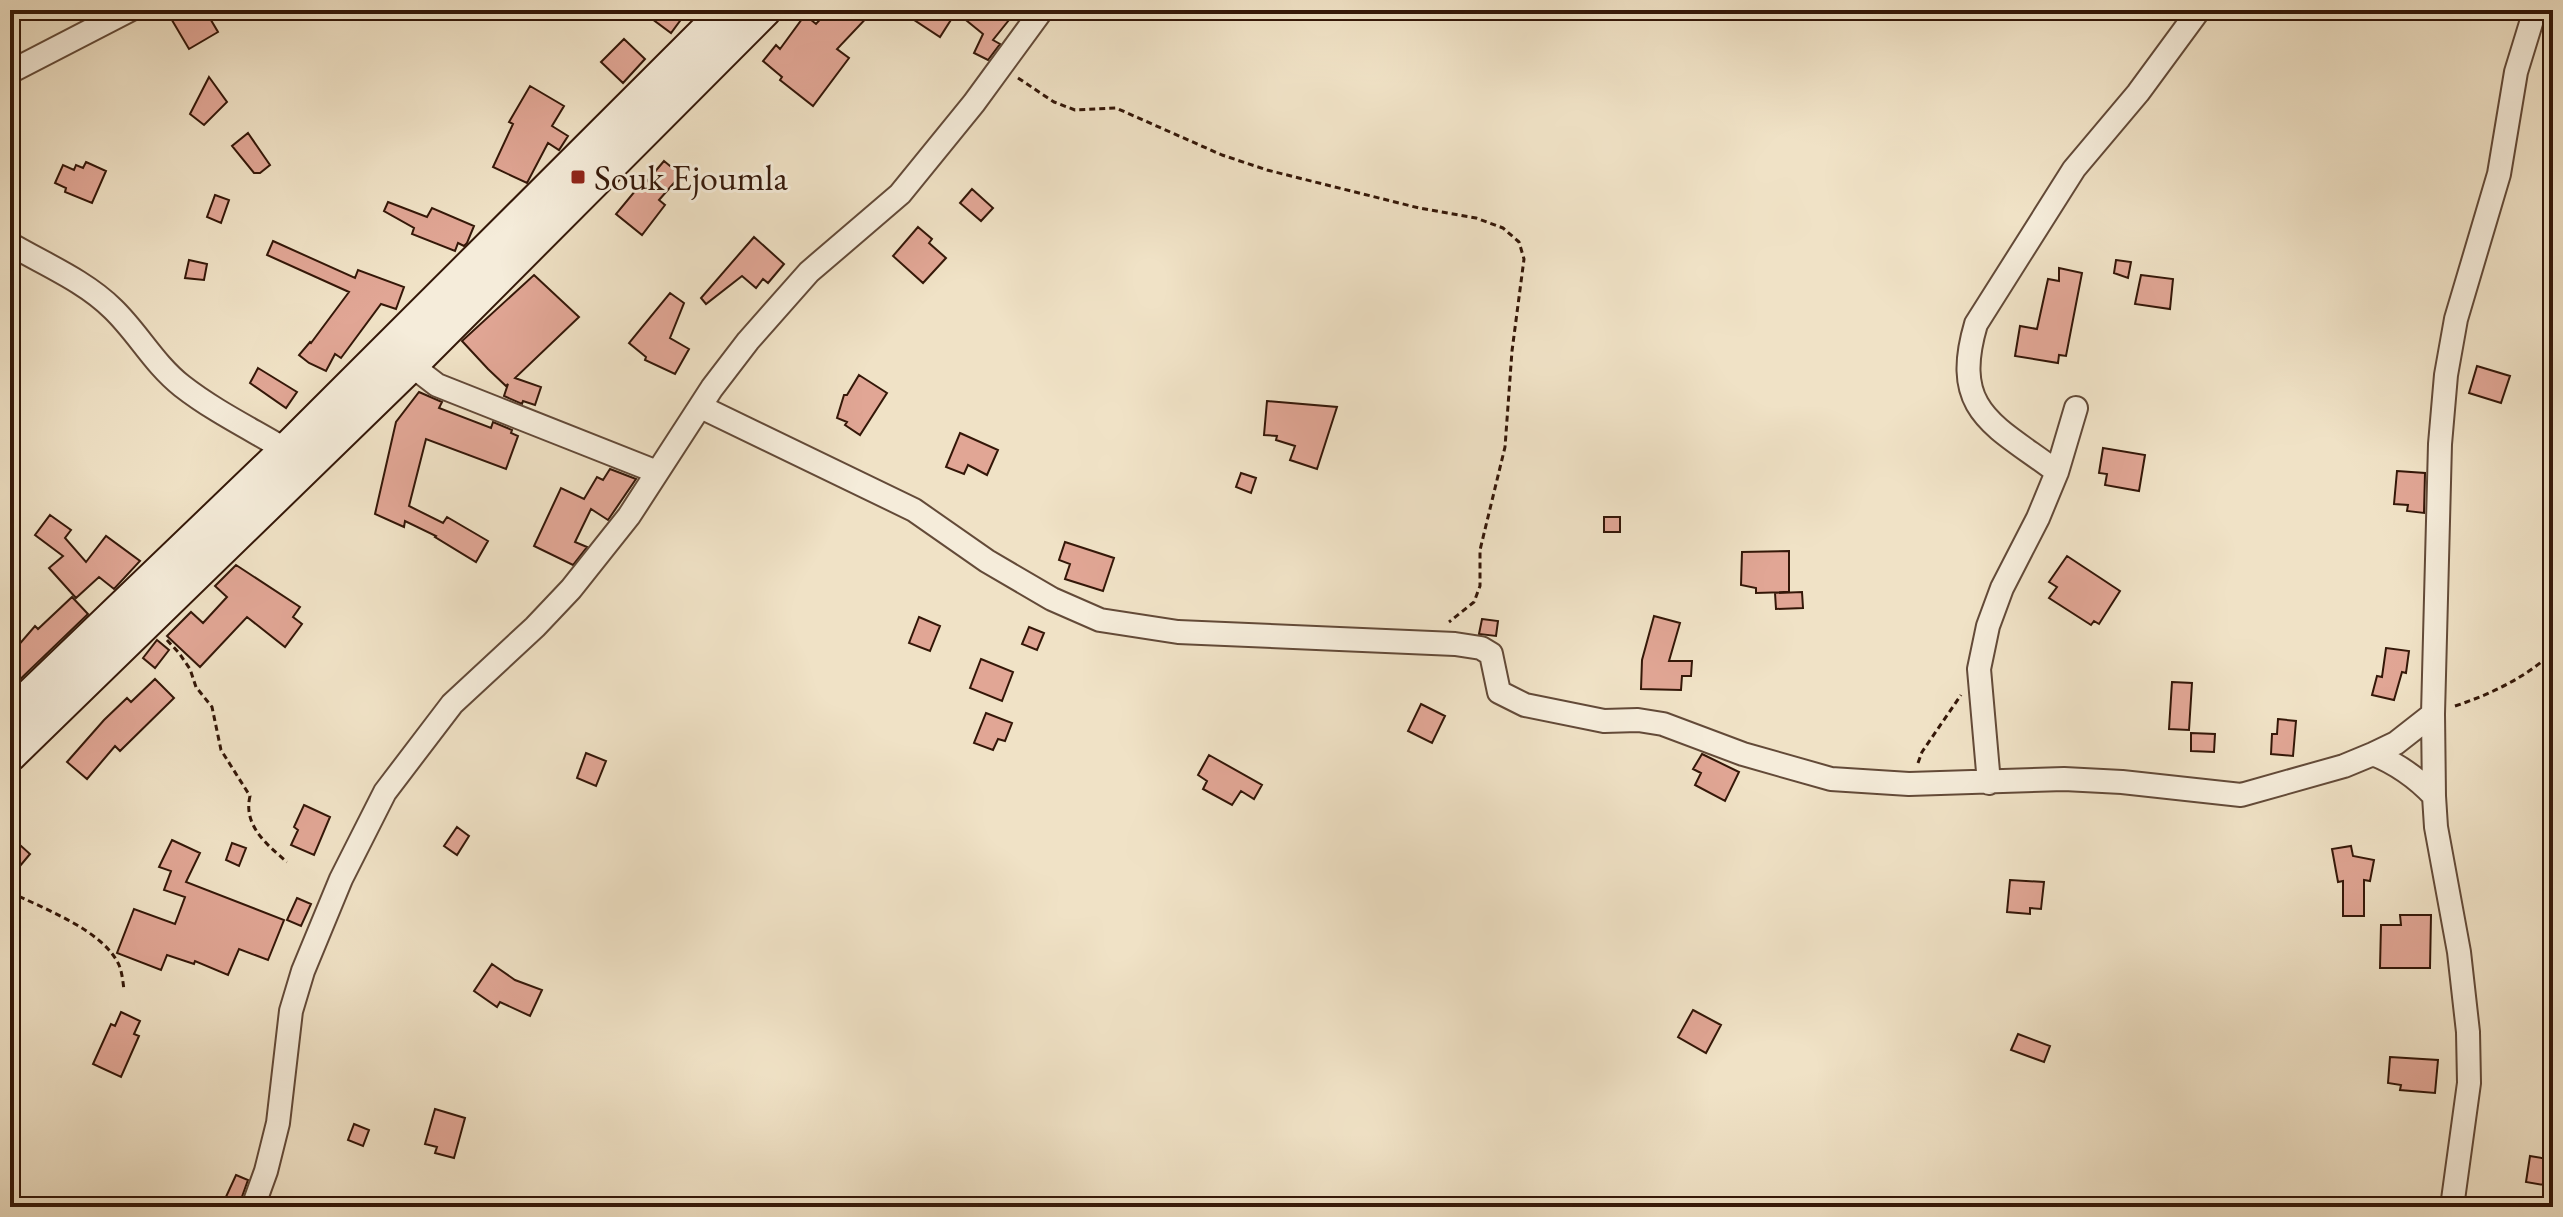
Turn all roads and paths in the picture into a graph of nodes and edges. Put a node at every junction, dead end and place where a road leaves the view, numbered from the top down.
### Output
1 (130, 10) edge
2 (727, 10) edge
3 (765, 10) edge
4 (1042, 10) edge
5 (2199, 10) edge
6 (2535, 10) edge
7 (1000, 67) junction
8 (10, 72) edge
9 (10, 244) edge
10 (402, 355) junction
11 (701, 407) junction
12 (2076, 408) dead end
13 (286, 450) junction
14 (657, 472) junction
15 (2057, 472) junction
16 (139, 611) junction
17 (1439, 643) junction
18 (2553, 652) edge
19 (1979, 669) junction
20 (2433, 714) junction
21 (10, 715) edge
22 (2373, 754) junction
23 (10, 755) edge
24 (1989, 783) junction
25 (1909, 784) junction
26 (2434, 796) junction
27 (287, 862) dead end
28 (10, 892) edge
29 (124, 990) dead end
30 (253, 1207) edge
31 (2452, 1207) edge

1 - 8 street
2 - 10 main road
3 - 10 main road
4 - 7 street
5 - 15 street
6 - 20 street
7 - 11 street
7 - 17 path
9 - 13 street
10 - 13 main road
10 - 14 street
10 - 16 main road
11 - 14 street
11 - 17 street
12 - 15 street
13 - 16 main road
14 - 30 street
15 - 19 street
16 - 21 main road
16 - 23 main road
16 - 27 path
17 - 25 street
18 - 20 path
19 - 24 street
19 - 25 path
20 - 22 street
20 - 26 street
22 - 24 street
22 - 26 street
24 - 25 street
26 - 31 street
28 - 29 path

